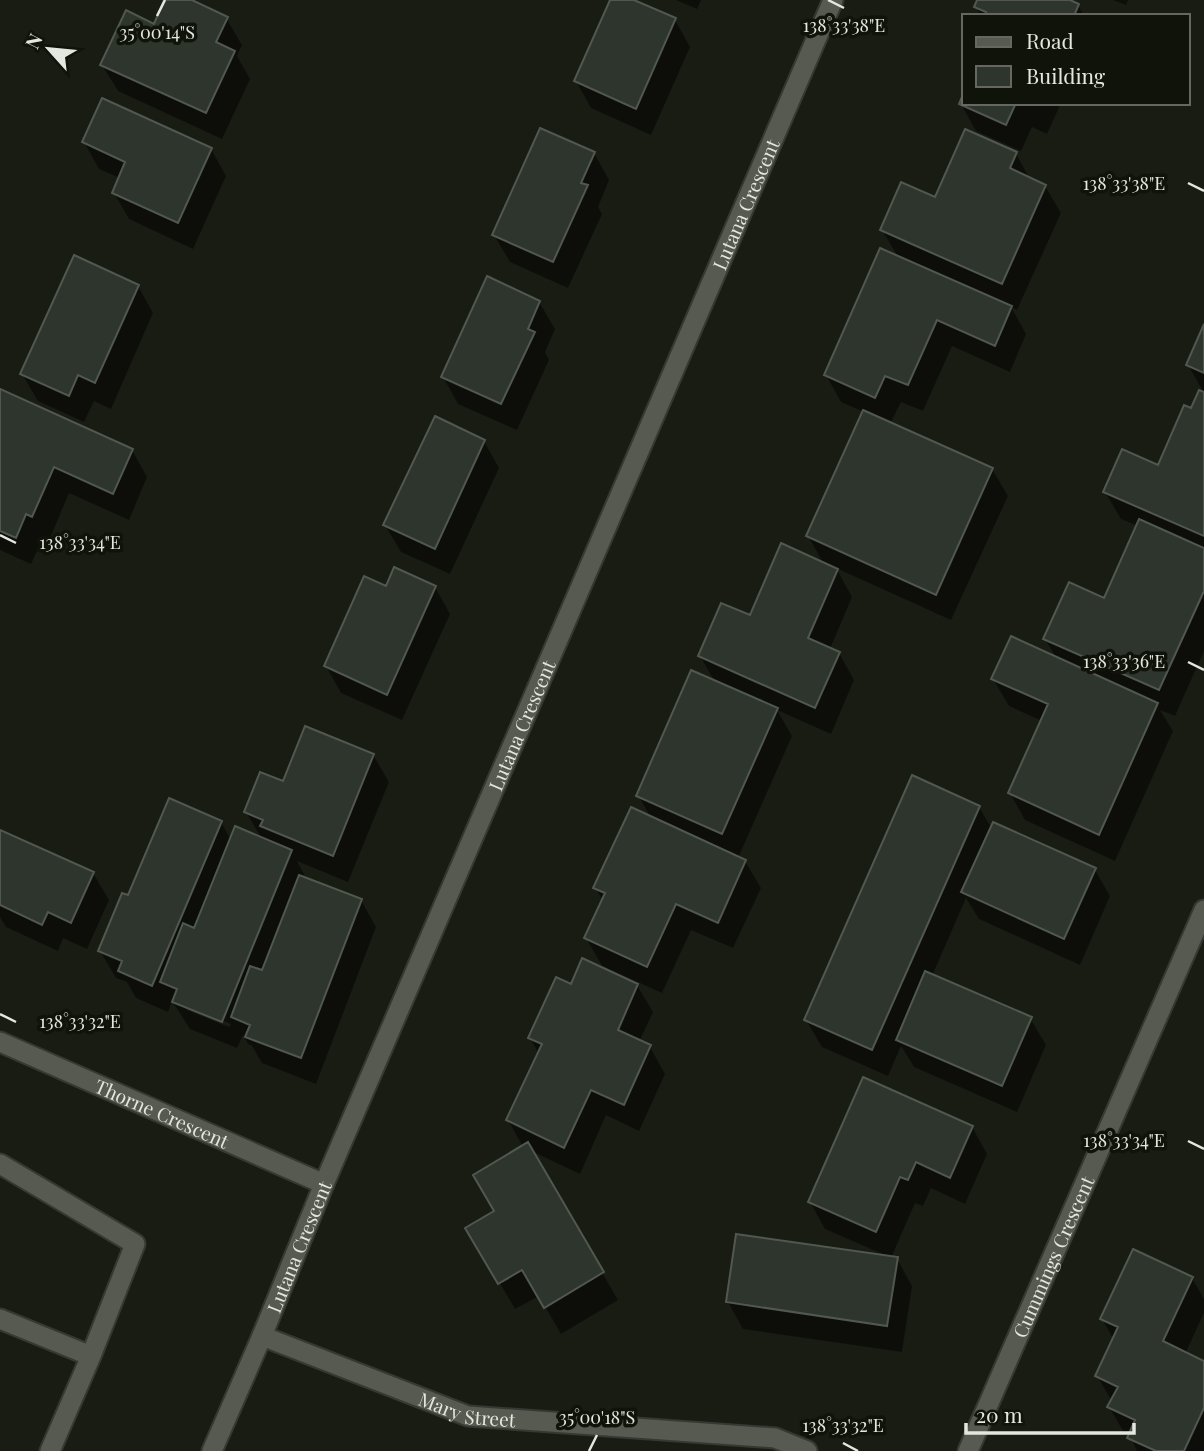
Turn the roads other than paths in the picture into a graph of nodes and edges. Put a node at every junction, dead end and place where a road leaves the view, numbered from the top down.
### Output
1 (834, 0) edge
2 (1204, 909) edge
3 (0, 1042) edge
4 (0, 1164) edge
5 (324, 1184) junction
6 (0, 1319) edge
7 (262, 1336) junction
8 (90, 1356) junction
9 (50, 1451) edge
10 (212, 1451) edge
11 (807, 1451) edge
12 (968, 1451) edge

1 - 5 street, Lutana Crescent
2 - 12 street, Cummings Crescent
3 - 5 street, Thorne Crescent
4 - 8 street
5 - 7 street, Lutana Crescent
6 - 8 street
7 - 10 street, Lutana Crescent
7 - 11 street, Mary Street
8 - 9 street

